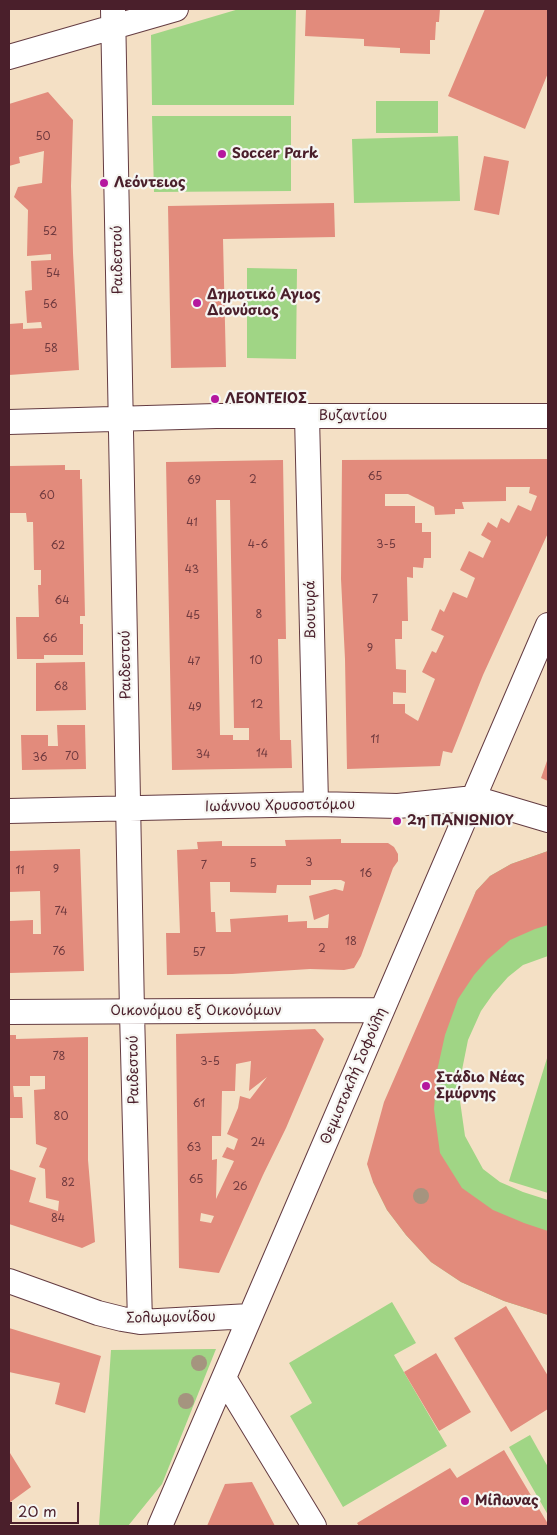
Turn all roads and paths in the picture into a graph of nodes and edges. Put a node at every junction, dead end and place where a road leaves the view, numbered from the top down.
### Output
1 (176, 9) edge
2 (113, 18) edge
3 (9, 57) edge
4 (307, 416) junction
5 (548, 416) edge
6 (121, 418) junction
7 (9, 422) edge
8 (548, 625) edge
9 (474, 798) junction
10 (316, 804) junction
11 (128, 809) junction
12 (9, 811) edge
13 (548, 820) edge
14 (382, 1010) junction
15 (9, 1012) edge
16 (132, 1012) junction
17 (9, 1281) edge
18 (250, 1316) junction
19 (140, 1322) junction
20 (224, 1378) junction
21 (160, 1526) edge
22 (314, 1526) edge

1 - 2 street
2 - 3 street
2 - 6 street, Ραιδεστού
4 - 5 street, Βυζαντίου
4 - 6 street, Βυζαντίου
4 - 10 street, Βουτυρά
6 - 7 street, Βυζαντίου
6 - 11 street, Ραιδεστού
8 - 9 street, Θεμιστοκλή Σοφούλη
9 - 10 street, Ιωάννου Χρυσοστόμου
9 - 13 street, Ιωάννου Χρυσοστόμου
9 - 14 street, Θεμιστοκλή Σοφούλη
10 - 11 street, Ιωάννου Χρυσοστόμου
11 - 12 street, Ιωάννου Χρυσοστόμου
11 - 16 street, Ραιδεστού
14 - 16 street, Οικονόμου εξ Οικονόμων
14 - 18 street, Θεμιστοκλή Σοφούλη
15 - 16 street, Οικονόμου εξ Οικονόμων
16 - 19 street, Ραιδεστού
17 - 19 street, Σολωμονίδου
18 - 19 street, Σολωμονίδου
18 - 20 street, Θεμιστοκλή Σοφούλη
20 - 21 street, Θεμιστοκλή Σοφούλη
20 - 22 street

